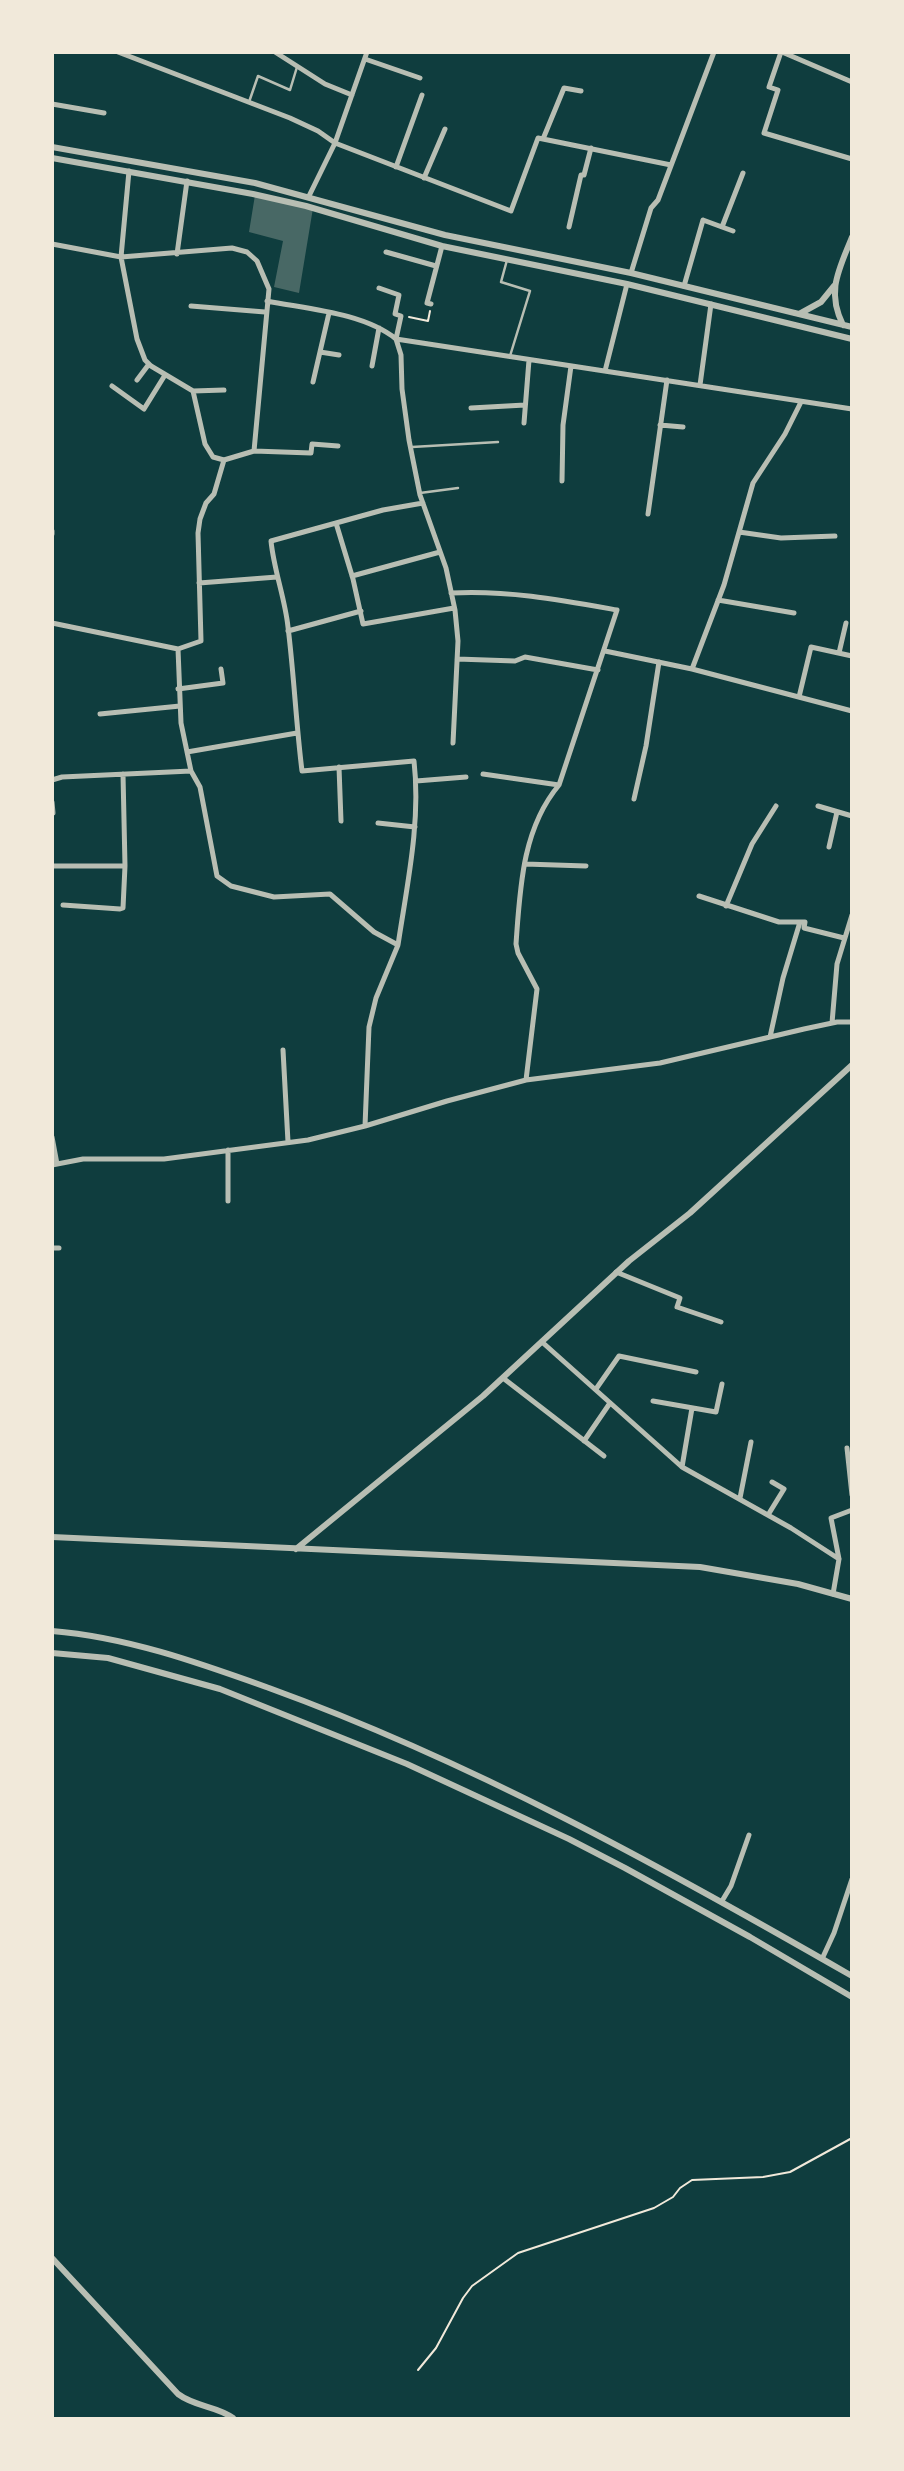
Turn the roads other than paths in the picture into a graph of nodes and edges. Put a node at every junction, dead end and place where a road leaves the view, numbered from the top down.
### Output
1 (118, 52) edge
2 (275, 52) edge
3 (367, 52) edge
4 (714, 52) edge
5 (782, 52) edge
6 (365, 59) junction
7 (297, 67) junction
8 (420, 78) dead end
9 (852, 82) edge
10 (580, 91) dead end
11 (352, 95) junction
12 (422, 95) dead end
13 (249, 102) junction
14 (52, 104) edge
15 (104, 112) dead end
16 (445, 128) dead end
17 (543, 139) junction
18 (335, 144) junction
19 (52, 146) edge
20 (590, 148) junction
21 (52, 158) edge
22 (852, 159) edge
23 (671, 165) junction
24 (396, 167) junction
25 (129, 171) junction
26 (743, 173) dead end
27 (424, 178) junction
28 (187, 181) junction
29 (309, 196) junction
30 (306, 206) junction
31 (373, 215) junction
32 (370, 226) junction
33 (722, 227) junction
34 (569, 228) dead end
35 (733, 231) dead end
36 (852, 237) edge
37 (52, 244) edge
38 (442, 246) junction
39 (386, 252) dead end
40 (177, 254) junction
41 (121, 257) junction
42 (507, 259) junction
43 (436, 266) junction
44 (631, 273) junction
45 (627, 284) junction
46 (684, 286) junction
47 (834, 286) junction
48 (379, 288) dead end
49 (267, 301) junction
50 (431, 304) road end
51 (711, 304) junction
52 (191, 306) dead end
53 (265, 312) junction
54 (329, 313) junction
55 (801, 313) junction
56 (844, 325) junction
57 (852, 327) edge
58 (379, 328) junction
59 (396, 339) junction
60 (852, 339) edge
61 (320, 352) junction
62 (339, 355) dead end
63 (510, 358) junction
64 (529, 360) junction
65 (149, 364) junction
66 (372, 366) dead end
67 (571, 366) junction
68 (605, 371) junction
69 (165, 375) junction
70 (137, 380) dead end
71 (667, 380) junction
72 (313, 382) dead end
73 (112, 386) dead end
74 (700, 386) junction
75 (193, 390) junction
76 (224, 390) dead end
77 (801, 402) junction
78 (525, 405) junction
79 (471, 408) dead end
80 (852, 409) edge
81 (524, 423) dead end
82 (660, 425) junction
83 (683, 427) dead end
84 (498, 442) dead end
85 (338, 446) dead end
86 (410, 447) junction
87 (254, 451) junction
88 (224, 460) junction
89 (562, 481) dead end
90 (458, 488) dead end
91 (420, 493) junction
92 (423, 503) junction
93 (648, 514) dead end
94 (336, 523) junction
95 (739, 532) junction
96 (835, 536) dead end
97 (440, 552) junction
98 (352, 576) junction
99 (277, 577) junction
100 (199, 583) junction
101 (451, 592) junction
102 (718, 600) junction
103 (454, 608) junction
104 (361, 611) junction
105 (794, 613) dead end
106 (846, 622) dead end
107 (52, 623) edge
108 (288, 631) junction
109 (178, 649) junction
110 (605, 651) junction
111 (839, 653) junction
112 (852, 656) edge
113 (457, 659) junction
114 (659, 662) junction
115 (222, 669) dead end
116 (692, 669) junction
117 (598, 670) junction
118 (178, 689) junction
119 (799, 697) junction
120 (180, 706) junction
121 (852, 711) edge
122 (100, 714) dead end
123 (297, 733) junction
124 (453, 744) dead end
125 (187, 752) junction
126 (339, 767) junction
127 (191, 771) junction
128 (122, 774) junction
129 (483, 774) dead end
130 (466, 777) dead end
131 (52, 780) edge
132 (416, 781) junction
133 (559, 785) junction
134 (634, 799) dead end
135 (52, 802) edge
136 (776, 806) dead end
137 (818, 806) dead end
138 (837, 812) junction
139 (53, 813) edge
140 (852, 816) edge
141 (341, 821) dead end
142 (378, 823) dead end
143 (415, 827) junction
144 (829, 847) dead end
145 (525, 864) junction
146 (53, 866) edge
147 (125, 866) junction
148 (586, 866) dead end
149 (699, 896) dead end
150 (62, 905) dead end
151 (726, 906) junction
152 (852, 915) edge
153 (800, 922) junction
154 (850, 924) edge
155 (844, 938) junction
156 (398, 945) junction
157 (852, 1022) edge
158 (832, 1023) junction
159 (770, 1036) junction
160 (283, 1050) dead end
161 (852, 1065) edge
162 (526, 1080) junction
163 (366, 1126) junction
164 (52, 1137) edge
165 (288, 1142) junction
166 (228, 1150) junction
167 (54, 1165) edge
168 (228, 1201) dead end
169 (52, 1248) edge
170 (60, 1248) dead end
171 (616, 1272) junction
172 (721, 1322) dead end
173 (542, 1342) junction
174 (696, 1372) dead end
175 (503, 1378) junction
176 (722, 1384) dead end
177 (596, 1389) junction
178 (653, 1401) dead end
179 (610, 1403) junction
180 (692, 1408) junction
181 (584, 1441) junction
182 (751, 1442) dead end
183 (846, 1448) dead end
184 (604, 1456) dead end
185 (682, 1467) junction
186 (772, 1482) dead end
187 (852, 1495) edge
188 (740, 1498) junction
189 (852, 1510) edge
190 (768, 1515) junction
191 (52, 1537) edge
192 (296, 1549) junction
193 (839, 1559) junction
194 (833, 1594) junction
195 (852, 1599) edge
196 (52, 1631) edge
197 (52, 1653) edge
198 (749, 1835) dead end
199 (852, 1879) edge
200 (722, 1902) junction
201 (822, 1959) junction
202 (852, 1976) edge
203 (852, 1997) edge
204 (52, 2258) edge
205 (233, 2418) edge

1 - 13 street
2 - 7 street
3 - 6 street
4 - 23 street
5 - 9 street
5 - 22 street
6 - 8 street
6 - 11 street
7 - 11 street
7 - 13 lane
10 - 17 street
11 - 18 street
12 - 24 street
13 - 18 street
14 - 15 street
16 - 27 street
17 - 20 street
17 - 27 street
18 - 24 street
18 - 29 street
19 - 29 street
20 - 23 street
20 - 34 street
21 - 25 street
23 - 44 street
24 - 27 street
25 - 28 street
25 - 41 street
26 - 33 street
28 - 30 street
28 - 40 street
29 - 30 street
29 - 31 street
30 - 32 street
31 - 32 street
31 - 44 street
32 - 38 street
33 - 35 street
33 - 46 street
36 - 47 street
37 - 41 street
38 - 42 street
38 - 43 street
39 - 43 street
40 - 41 street
40 - 49 street
41 - 65 street
42 - 45 street
42 - 63 lane
43 - 50 street
44 - 46 street
45 - 51 street
45 - 68 street
46 - 55 street
47 - 55 street
47 - 56 street
48 - 59 street
49 - 53 street
49 - 54 street
51 - 60 street
51 - 74 street
52 - 53 street
53 - 87 street
54 - 58 street
54 - 61 street
55 - 56 street
56 - 57 street
58 - 59 street
58 - 66 street
59 - 63 street
59 - 86 street
61 - 62 street
61 - 72 street
63 - 64 street
64 - 67 street
64 - 78 street
65 - 69 street
65 - 70 street
67 - 68 street
67 - 89 street
68 - 71 street
69 - 73 street
69 - 75 street
71 - 74 street
71 - 82 street
74 - 77 street
75 - 76 street
75 - 88 street
77 - 80 street
77 - 95 street
78 - 79 street
78 - 81 street
82 - 83 street
82 - 93 street
84 - 86 lane
85 - 87 street
86 - 91 street
87 - 88 street
88 - 100 street
90 - 91 lane
91 - 92 street
92 - 94 street
92 - 97 street
94 - 98 street
94 - 99 street
95 - 96 street
95 - 102 street
97 - 98 street
97 - 101 street
98 - 104 street
99 - 100 street
99 - 108 street
100 - 109 street
101 - 103 street
101 - 110 street
102 - 105 street
102 - 116 street
103 - 104 street
103 - 113 street
104 - 108 street
106 - 111 street
107 - 109 street
108 - 123 street
109 - 118 street
110 - 114 street
110 - 117 street
111 - 112 street
111 - 119 street
113 - 117 street
113 - 124 street
114 - 116 street
114 - 134 street
115 - 118 street
116 - 119 street
117 - 133 street
118 - 120 street
119 - 121 street
120 - 122 street
120 - 125 street
123 - 125 street
123 - 126 street
125 - 127 street
126 - 132 street
126 - 141 street
127 - 128 street
127 - 156 street
128 - 131 street
128 - 147 street
129 - 133 street
130 - 132 street
132 - 143 street
133 - 145 street
135 - 139 street
136 - 151 street
137 - 138 street
138 - 140 street
138 - 144 street
142 - 143 street
143 - 156 street
145 - 148 street
145 - 162 street
146 - 147 street
147 - 150 street
149 - 151 street
151 - 153 street
152 - 154 street
153 - 155 street
153 - 159 street
154 - 155 street
155 - 158 street
156 - 163 street
157 - 158 street
158 - 159 street
159 - 162 street
160 - 165 street
161 - 171 street
162 - 163 street
163 - 165 street
164 - 167 street
165 - 166 street
166 - 167 street
166 - 168 street
169 - 170 street
171 - 172 street
171 - 173 street
173 - 175 street
173 - 177 street
174 - 177 street
175 - 181 street
175 - 192 street
176 - 180 street
177 - 179 street
178 - 180 street
179 - 181 street
179 - 185 street
180 - 185 street
181 - 184 street
182 - 188 street
183 - 187 street
185 - 188 street
186 - 190 street
188 - 190 street
189 - 193 street
190 - 193 street
191 - 192 street
192 - 194 street
193 - 194 street
194 - 195 street
196 - 200 street
197 - 203 street
198 - 200 street
199 - 201 street
200 - 201 street
201 - 202 street
204 - 205 street

